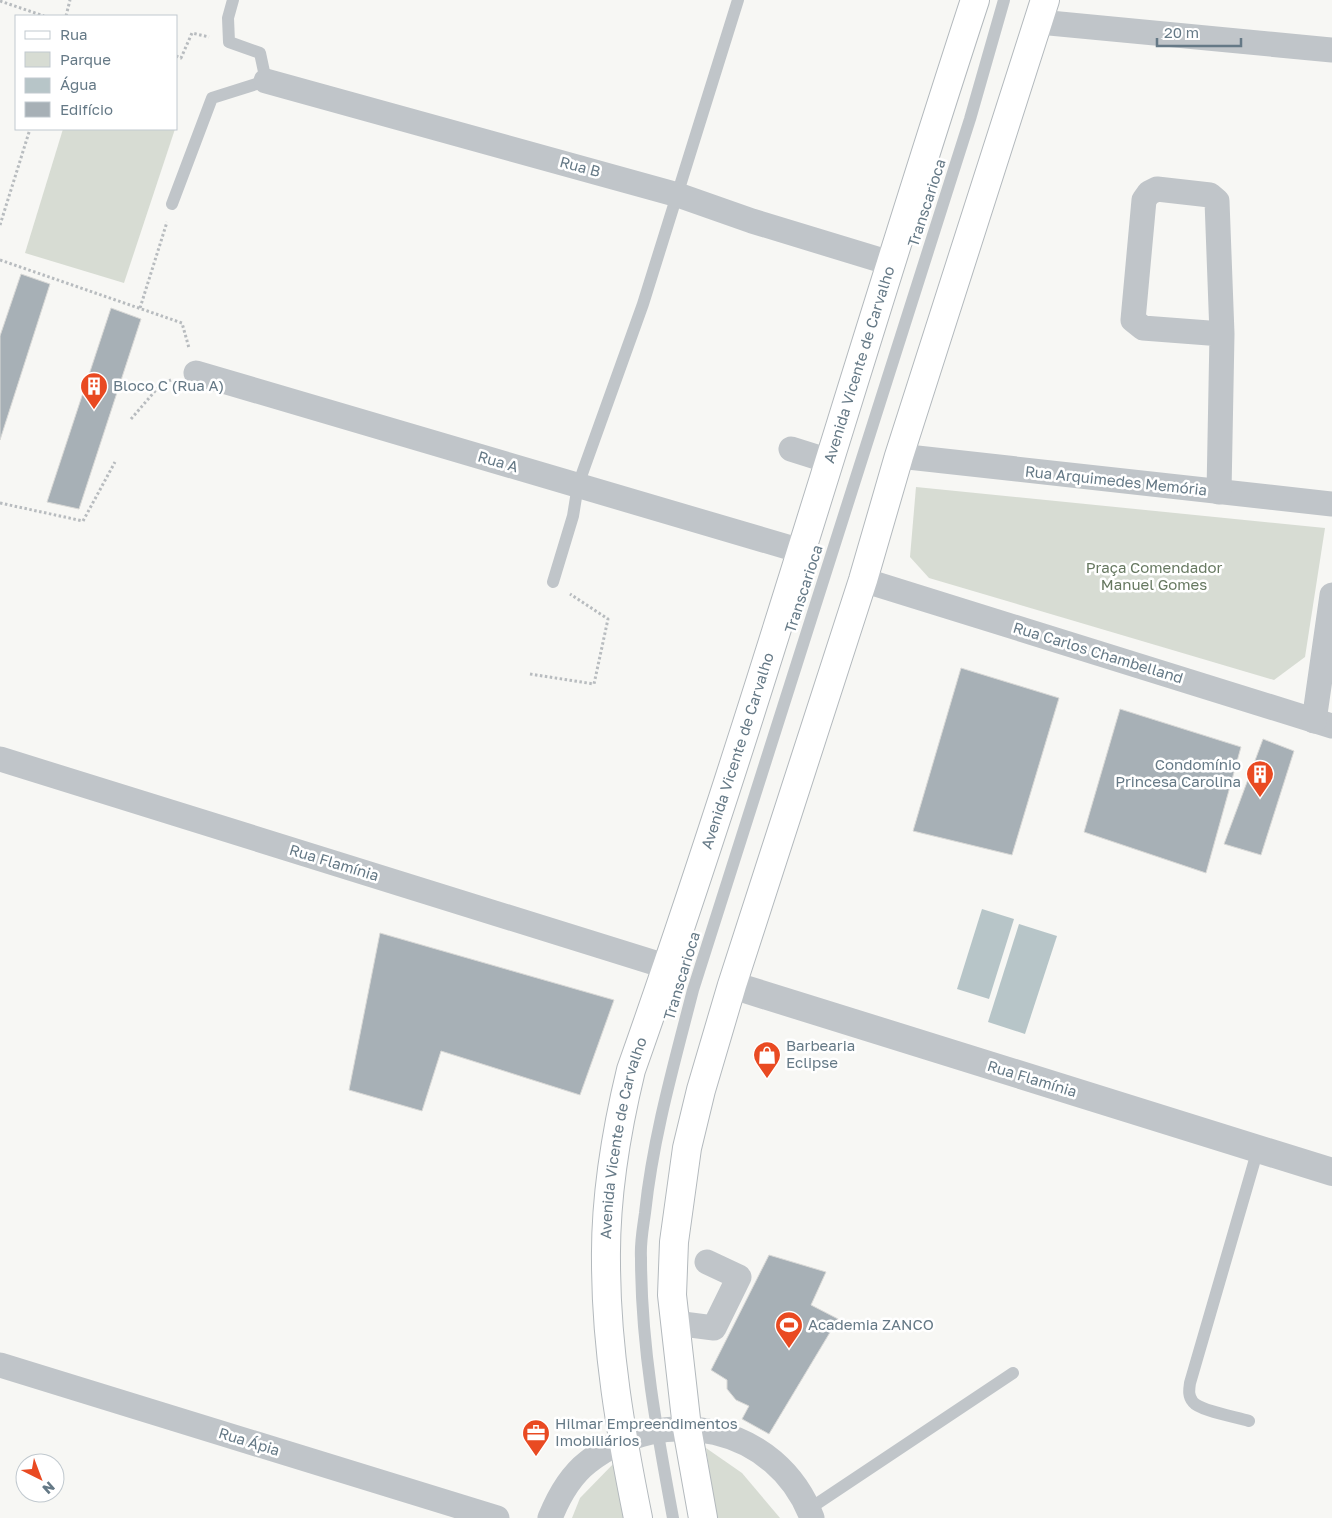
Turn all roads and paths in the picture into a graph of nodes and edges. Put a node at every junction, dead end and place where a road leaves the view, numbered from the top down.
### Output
1 (70, 0) edge
2 (233, 0) edge
3 (738, 0) edge
4 (975, 0) edge
5 (1004, 0) edge
6 (0, 1) edge
7 (1042, 11) edge
8 (41, 15) edge
9 (66, 15) edge
10 (229, 42) junction
11 (1332, 50) edge
12 (178, 57) edge
13 (266, 81) junction
14 (30, 130) edge
15 (678, 195) junction
16 (172, 204) joint
17 (0, 225) edge
18 (0, 260) edge
19 (890, 263) junction
20 (140, 308) junction
21 (1222, 334) junction
22 (196, 373) junction
23 (131, 419) dead end
24 (791, 449) dead end
25 (899, 456) junction
26 (829, 461) junction
27 (115, 462) dead end
28 (578, 485) junction
29 (1219, 492) junction
30 (0, 502) edge
31 (1332, 504) edge
32 (801, 551) junction
33 (864, 580) junction
34 (553, 582) joint
35 (1332, 595) edge
36 (530, 674) dead end
37 (1323, 723) edge
38 (0, 759) edge
39 (668, 967) junction
40 (732, 985) junction
41 (1258, 1149) junction
42 (1332, 1172) edge
43 (707, 1262) dead end
44 (675, 1323) junction
45 (0, 1365) edge
46 (1013, 1373) dead end
47 (1249, 1420) dead end
48 (687, 1428) junction
49 (657, 1432) junction
50 (622, 1440) junction
51 (810, 1514) edge
52 (497, 1518) edge
53 (550, 1518) edge
54 (638, 1518) edge
55 (673, 1518) edge
56 (703, 1518) edge

1 - 9 path
2 - 10 lane
3 - 15 lane
4 - 19 main road, Avenida Vicente de Carvalho
5 - 49 lane, Transcarioca
6 - 8 path
7 - 11 street
7 - 25 main road
10 - 12 path
10 - 13 lane
13 - 15 street, Rua B
13 - 16 lane
14 - 17 path
15 - 19 street, Rua B
15 - 28 lane
16 - 20 path
18 - 20 path
19 - 26 main road, Avenida Vicente de Carvalho
20 - 22 path
21 - 21 street
21 - 29 street
22 - 23 path
22 - 28 street, Rua A
24 - 26 street
25 - 29 street, Rua Arquimedes Memória
25 - 33 main road
26 - 32 main road, Avenida Vicente de Carvalho
27 - 30 path
28 - 32 street, Rua A
28 - 34 lane
29 - 31 street, Rua Arquimedes Memória
32 - 39 main road, Avenida Vicente de Carvalho
33 - 37 street, Rua Carlos Chambelland
33 - 40 main road
34 - 36 path
35 - 37 street
38 - 39 street, Rua Flamínia
39 - 50 main road, Avenida Vicente de Carvalho
40 - 41 street, Rua Flamínia
40 - 44 main road
41 - 42 street, Rua Flamínia
41 - 47 lane
43 - 44 street
44 - 48 main road
45 - 52 street, Rua Ápia
46 - 51 lane
48 - 49 street
48 - 51 street
48 - 56 main road
49 - 50 street
49 - 55 lane, Transcarioca
50 - 53 street
50 - 54 main road, Avenida Vicente de Carvalho

